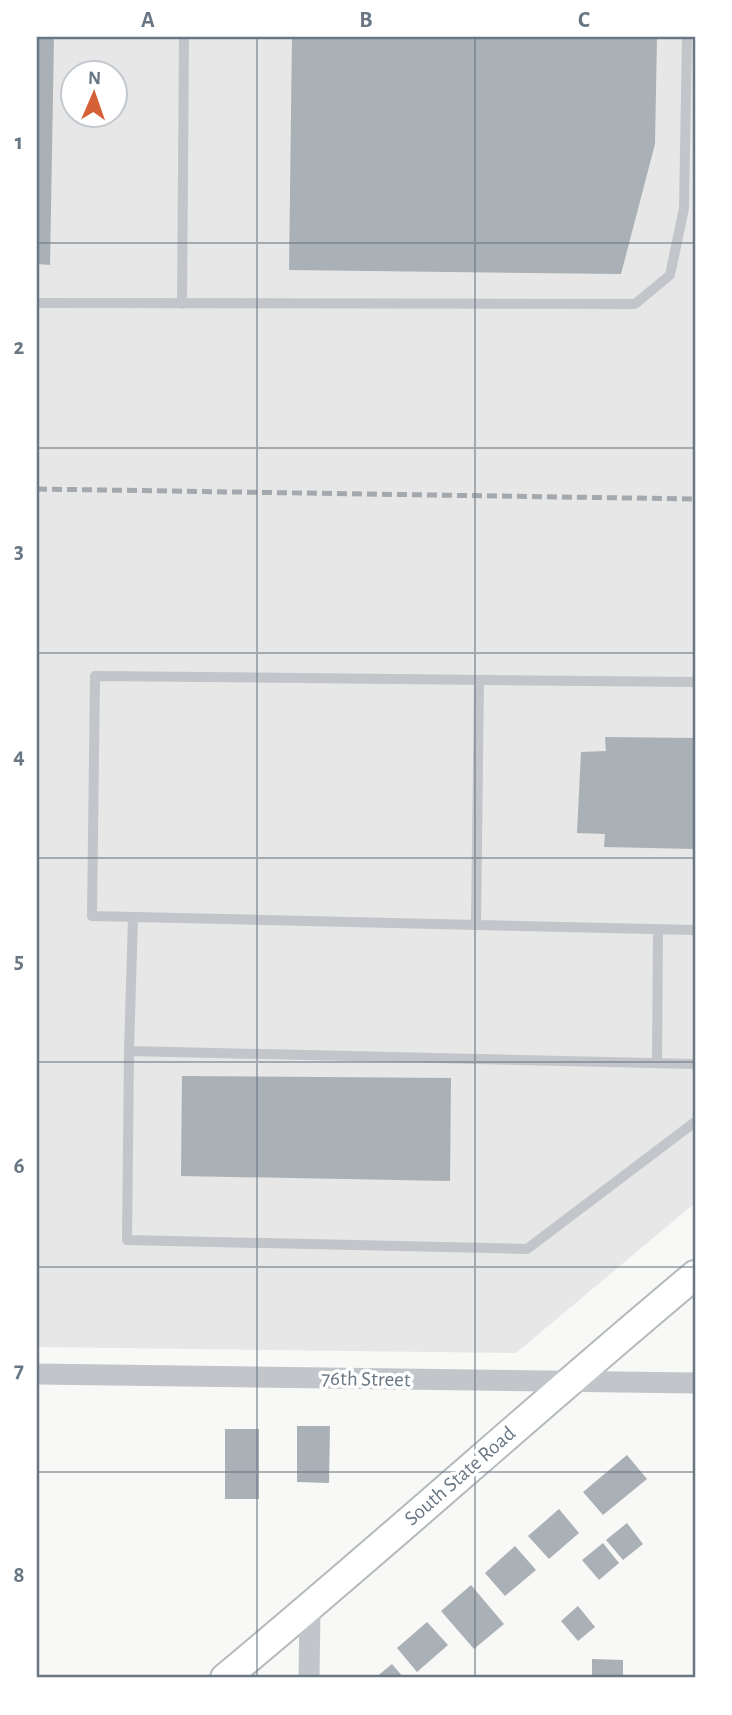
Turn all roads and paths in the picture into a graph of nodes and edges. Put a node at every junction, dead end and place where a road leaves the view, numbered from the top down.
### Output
1 (184, 37) edge
2 (687, 37) edge
3 (37, 303) edge
4 (182, 304) junction
5 (479, 680) junction
6 (695, 682) edge
7 (133, 917) junction
8 (476, 925) junction
9 (658, 929) junction
10 (695, 930) edge
11 (129, 1051) junction
12 (657, 1063) junction
13 (695, 1064) edge
14 (695, 1122) edge
15 (695, 1275) edge
16 (37, 1374) edge
17 (567, 1382) junction
18 (695, 1384) edge
19 (310, 1608) junction
20 (225, 1678) edge
21 (309, 1678) edge

1 - 4 lane
2 - 4 lane
3 - 4 lane
5 - 6 lane
5 - 7 lane
5 - 8 lane
7 - 8 lane
7 - 11 lane
8 - 9 lane
9 - 10 lane
9 - 12 lane
11 - 12 lane
11 - 14 lane
12 - 13 lane
15 - 17 street, South State Road
16 - 17 street, 76th Street
17 - 18 street, 76th Street
17 - 19 street, South State Road
19 - 20 street, South State Road
19 - 21 street

